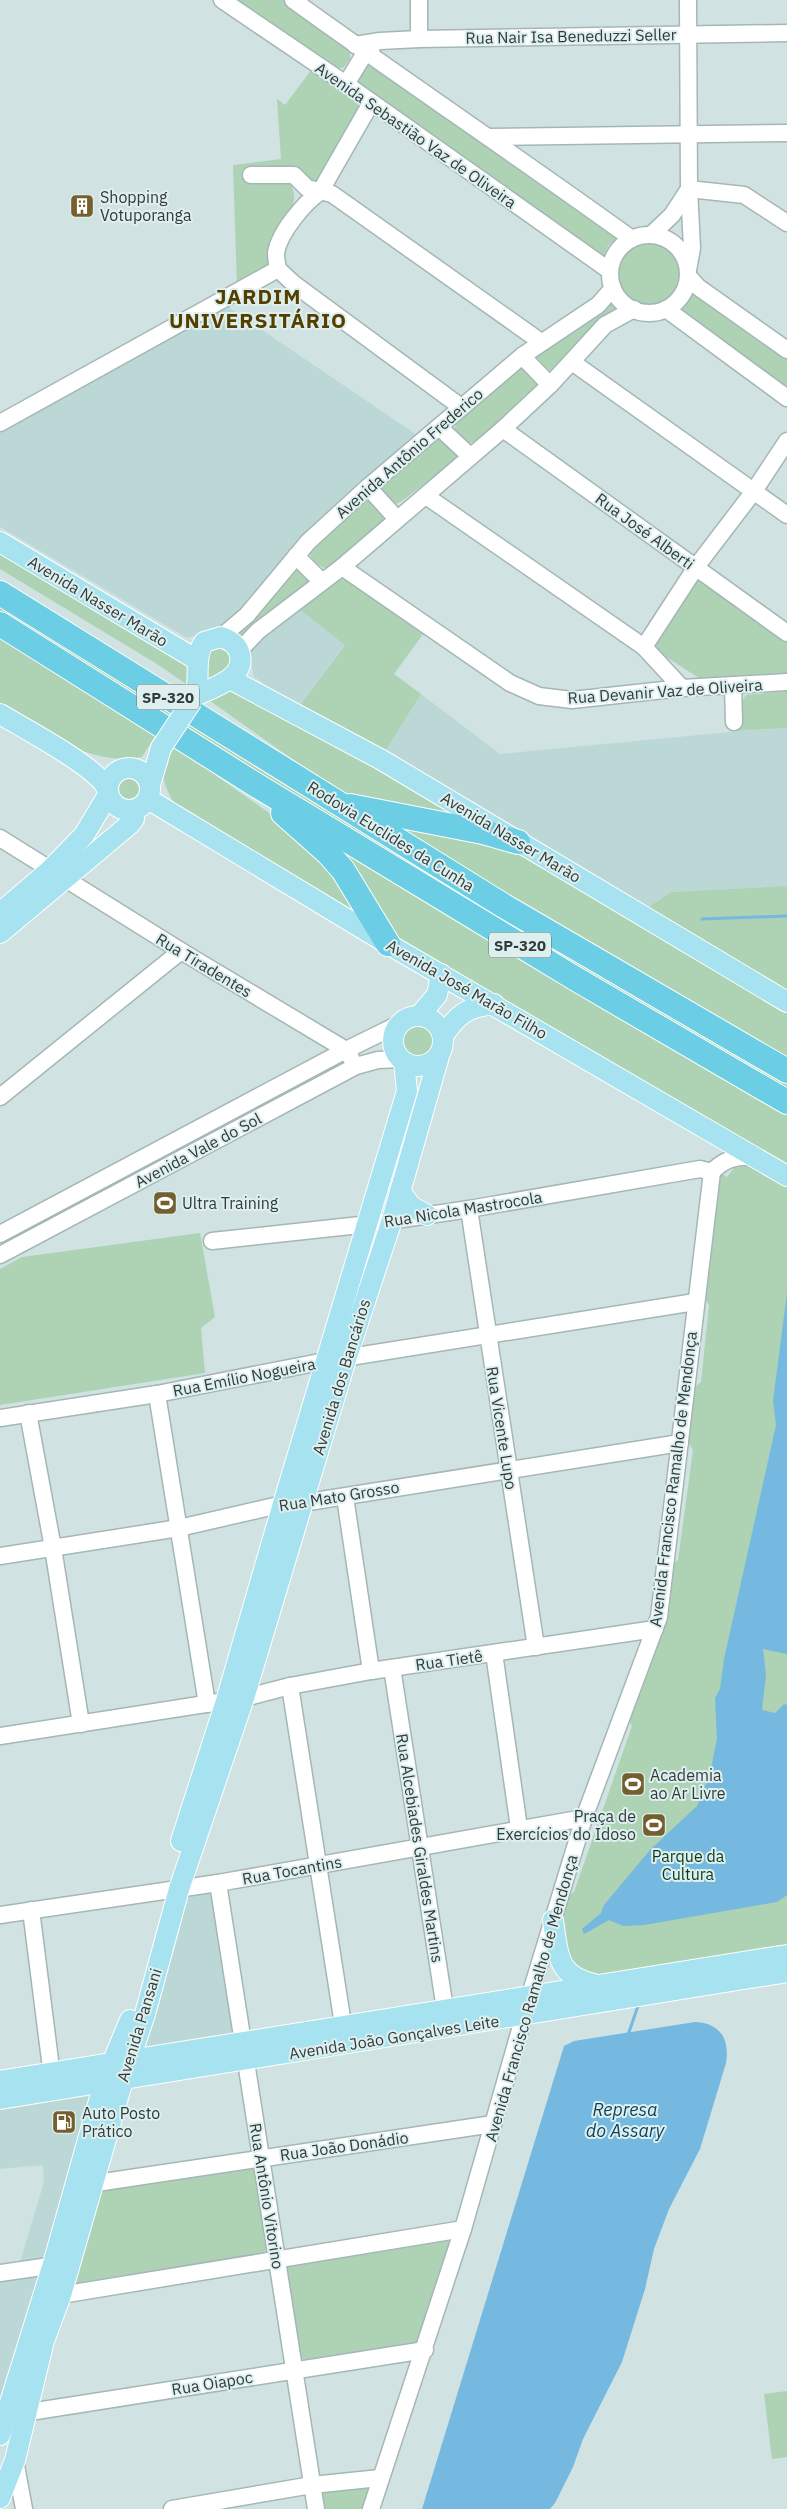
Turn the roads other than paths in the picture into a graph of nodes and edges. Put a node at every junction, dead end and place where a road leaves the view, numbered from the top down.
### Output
1 (222, 0) edge
2 (293, 0) edge
3 (419, 0) edge
4 (688, 0) edge
5 (787, 33) edge
6 (688, 35) junction
7 (419, 39) junction
8 (360, 49) junction
9 (346, 84) junction
10 (371, 104) junction
11 (787, 133) edge
12 (689, 134) junction
13 (490, 137) junction
14 (251, 175) dead end
15 (689, 189) junction
16 (320, 192) junction
17 (787, 223) edge
18 (651, 235) junction
19 (632, 239) junction
20 (278, 269) junction
21 (610, 271) junction
22 (688, 273) junction
23 (613, 288) junction
24 (634, 309) junction
25 (666, 309) junction
26 (541, 342) junction
27 (787, 350) edge
28 (522, 356) junction
29 (572, 362) junction
30 (550, 385) junction
31 (787, 398) edge
32 (461, 407) junction
33 (0, 423) edge
34 (439, 427) junction
35 (503, 429) junction
36 (787, 441) edge
37 (470, 456) junction
38 (368, 487) junction
39 (754, 492) junction
40 (426, 496) junction
41 (787, 515) edge
42 (397, 519) junction
43 (0, 542) edge
44 (296, 556) junction
45 (342, 567) junction
46 (696, 567) junction
47 (321, 581) junction
48 (0, 593) edge
49 (0, 624) edge
50 (787, 634) edge
51 (221, 637) junction
52 (644, 647) junction
53 (239, 651) junction
54 (197, 660) junction
55 (230, 679) junction
56 (787, 682) edge
57 (733, 685) junction
58 (682, 688) junction
59 (194, 699) junction
60 (0, 714) edge
61 (734, 722) dead end
62 (160, 750) junction
63 (125, 768) junction
64 (256, 785) junction
65 (108, 792) junction
66 (144, 798) junction
67 (336, 803) junction
68 (0, 838) edge
69 (518, 842) junction
70 (57, 874) junction
71 (12, 909) edge
72 (0, 933) edge
73 (388, 944) junction
74 (181, 951) junction
75 (441, 974) junction
76 (787, 1002) edge
77 (494, 1004) junction
78 (419, 1016) junction
79 (399, 1024) junction
80 (443, 1036) junction
81 (346, 1050) junction
82 (439, 1056) junction
83 (402, 1060) junction
84 (356, 1066) junction
85 (787, 1071) edge
86 (0, 1097) edge
87 (252, 1100) junction
88 (787, 1102) edge
89 (260, 1117) junction
90 (189, 1133) junction
91 (198, 1150) junction
92 (753, 1157) junction
93 (712, 1172) junction
94 (787, 1176) edge
95 (400, 1191) junction
96 (470, 1209) junction
97 (427, 1215) junction
98 (392, 1220) junction
99 (369, 1224) junction
100 (0, 1234) edge
101 (212, 1241) dead end
102 (0, 1256) edge
103 (695, 1302) junction
104 (488, 1336) junction
105 (346, 1359) junction
106 (325, 1361) junction
107 (157, 1394) junction
108 (28, 1414) junction
109 (0, 1418) edge
110 (680, 1443) junction
111 (509, 1469) junction
112 (345, 1497) junction
113 (292, 1503) junction
114 (179, 1528) junction
115 (53, 1548) junction
116 (0, 1556) edge
117 (655, 1629) junction
118 (536, 1647) junction
119 (494, 1653) junction
120 (392, 1668) junction
121 (371, 1671) junction
122 (290, 1686) junction
123 (226, 1701) junction
124 (80, 1724) junction
125 (0, 1736) edge
126 (584, 1818) junction
127 (519, 1828) junction
128 (420, 1849) junction
129 (320, 1865) junction
130 (218, 1883) junction
131 (171, 1890) junction
132 (31, 1910) junction
133 (0, 1914) edge
134 (553, 1920) junction
135 (787, 1955) edge
136 (787, 1972) edge
137 (598, 1984) junction
138 (530, 1994) junction
139 (524, 2016) junction
140 (447, 2018) junction
141 (345, 2034) junction
142 (244, 2051) junction
143 (192, 2059) junction
144 (122, 2061) junction
145 (53, 2081) junction
146 (113, 2081) junction
147 (4, 2090) edge
148 (493, 2124) junction
149 (261, 2157) junction
150 (84, 2185) junction
151 (463, 2229) junction
152 (278, 2258) junction
153 (60, 2264) junction
154 (0, 2273) edge
155 (61, 2295) junction
156 (424, 2350) junction
157 (295, 2370) junction
158 (26, 2413) junction
159 (3, 2417) edge
160 (0, 2435) edge
161 (15, 2460) junction
162 (380, 2478) junction
163 (312, 2485) junction
164 (0, 2498) edge
165 (24, 2509) edge
166 (172, 2509) edge
167 (316, 2509) edge
168 (371, 2509) edge

1 - 9 street, Avenida Sebastião Vaz de Oliveira
2 - 8 street
3 - 7 street
4 - 6 street
5 - 6 street, Rua Nair Isa Beneduzzi Seller
6 - 7 street, Rua Nair Isa Beneduzzi Seller
6 - 12 street
7 - 8 street, Rua Nair Isa Beneduzzi Seller
8 - 9 street
8 - 13 street
9 - 10 street, Avenida Sebastião Vaz de Oliveira
10 - 16 street
10 - 21 street, Avenida Sebastião Vaz de Oliveira
11 - 12 street
12 - 13 street
12 - 15 street
13 - 19 street
14 - 16 street
15 - 17 street
15 - 18 street
15 - 22 street
16 - 20 street
16 - 26 street
18 - 19 street
18 - 22 street
19 - 21 street
20 - 32 street
20 - 33 street
21 - 23 street
22 - 25 street
22 - 27 street
23 - 24 street
23 - 26 street, Avenida Antônio Frederico
24 - 25 street
24 - 29 street
25 - 31 street
26 - 28 street, Avenida Antônio Frederico
28 - 30 street
28 - 32 street, Avenida Antônio Frederico
29 - 30 street
29 - 39 street
30 - 35 street
32 - 34 street, Avenida Antônio Frederico
34 - 37 street
34 - 38 street, Avenida Antônio Frederico
35 - 37 street
35 - 46 street, Rua José Alberti
36 - 39 street
37 - 40 street
38 - 42 street
38 - 44 street, Avenida Antônio Frederico
39 - 41 street
39 - 46 street
40 - 42 street
40 - 52 street
42 - 45 street
43 - 54 main road, Avenida Nasser Marão
44 - 47 street
44 - 51 street, Avenida Antônio Frederico
45 - 47 street
45 - 58 street, Rua Devanir Vaz de Oliveira
46 - 50 street, Rua José Alberti
46 - 52 street
47 - 53 street
48 - 67 highway, Rodovia Euclides da Cunha / SP-320
49 - 64 highway, Rodovia Euclides da Cunha / SP-320
51 - 53 main road
51 - 54 main road, Avenida Antônio Frederico
52 - 58 street
53 - 55 main road
54 - 59 main road
55 - 59 main road
55 - 69 main road, Avenida Nasser Marão
56 - 57 street, Rua Devanir Vaz de Oliveira
57 - 58 street, Rua Devanir Vaz de Oliveira
57 - 61 street
59 - 62 main road, bridge
60 - 65 main road
62 - 63 main road
62 - 66 main road
63 - 65 main road
63 - 66 main road
64 - 73 highway
64 - 88 highway, Rodovia Euclides da Cunha / SP-320
65 - 66 main road
65 - 70 main road
66 - 70 main road
66 - 73 main road, Avenida José Marão Filho
67 - 69 highway
67 - 85 highway, Rodovia Euclides da Cunha / SP-320
68 - 70 street, Rua Tiradentes
69 - 76 main road, Avenida Nasser Marão
70 - 71 main road
70 - 74 street, Rua Tiradentes
71 - 72 main road
73 - 75 main road, Avenida José Marão Filho
74 - 81 street, Rua Tiradentes
74 - 86 street
75 - 77 main road, Avenida José Marão Filho
75 - 78 main road
77 - 80 main road
77 - 92 main road, Avenida José Marão Filho
78 - 79 main road
78 - 80 main road
79 - 81 street, Avenida Vale do Sol
79 - 83 main road
80 - 82 main road
81 - 84 street
81 - 87 street, Avenida Vale do Sol
82 - 83 main road
82 - 95 main road, Avenida dos Bancários
83 - 84 street, Avenida Vale do Sol
83 - 99 main road, Avenida dos Bancários
84 - 89 street, Avenida Vale do Sol
87 - 89 street
87 - 90 street, Avenida Vale do Sol
89 - 91 street, Avenida Vale do Sol
90 - 91 street
90 - 100 street, Avenida Vale do Sol
91 - 102 street, Avenida Vale do Sol
92 - 93 street
92 - 94 main road, Avenida José Marão Filho
93 - 96 street, Rua Nicola Mastrocola
93 - 103 street, Avenida Francisco Ramalho de Mendonça
95 - 97 main road
95 - 98 main road, Avenida dos Bancários
96 - 97 street, Rua Nicola Mastrocola
96 - 104 street, Rua Vicente Lupo
97 - 98 street, Rua Nicola Mastrocola
98 - 99 street, Rua Nicola Mastrocola
98 - 105 main road, Avenida dos Bancários
99 - 101 street, Rua Nicola Mastrocola
99 - 106 main road, Avenida dos Bancários
103 - 104 street, Rua Emílio Nogueira
103 - 110 street, Avenida Francisco Ramalho de Mendonça
104 - 105 street, Rua Emílio Nogueira
104 - 111 street, Rua Vicente Lupo
105 - 106 street, Rua Emílio Nogueira
105 - 113 main road, Avenida dos Bancários
106 - 107 street, Rua Emílio Nogueira
106 - 113 main road, Avenida dos Bancários
107 - 108 street, Rua Emílio Nogueira
107 - 114 street
108 - 109 street, Rua Emílio Nogueira
108 - 115 street
110 - 111 street, Rua Mato Grosso
110 - 117 street, Avenida Francisco Ramalho de Mendonça
111 - 112 street, Rua Mato Grosso
111 - 118 street, Rua Vicente Lupo
112 - 113 street, Rua Mato Grosso
112 - 121 street
113 - 114 street, Rua Mato Grosso
113 - 123 main road, Avenida dos Bancários
114 - 115 street, Rua Mato Grosso
114 - 123 street
115 - 116 street, Rua Mato Grosso
115 - 124 street
117 - 118 street, Rua Tietê
117 - 126 street, Avenida Francisco Ramalho de Mendonça
118 - 119 street, Rua Tietê
119 - 120 street, Rua Tietê
119 - 127 street
120 - 121 street, Rua Tietê
120 - 128 street, Rua Alcebiades Giraldes Martins
121 - 122 street, Rua Tietê
122 - 123 street, Rua Tietê
122 - 129 street
123 - 124 street, Rua Tietê
123 - 131 main road, Avenida Pansani
124 - 125 street, Rua Tietê
126 - 127 street, Rua Tocantins
126 - 134 street, Avenida Francisco Ramalho de Mendonça
127 - 128 street, Rua Tocantins
128 - 129 street, Rua Tocantins
128 - 140 street, Rua Alcebiades Giraldes Martins
129 - 130 street, Rua Tocantins
129 - 141 street
130 - 131 street, Rua Tocantins
130 - 142 street, Rua Antônio Vitorino
131 - 132 street, Rua Tocantins
131 - 144 main road, Avenida Pansani
132 - 133 street, Rua Tocantins
132 - 145 street
134 - 137 main road
134 - 138 street, Avenida Francisco Ramalho de Mendonça
135 - 137 main road, Avenida João Gonçalves Leite
136 - 139 main road, Avenida João Gonçalves Leite
137 - 138 main road, Avenida João Gonçalves Leite
138 - 139 street, Avenida Francisco Ramalho de Mendonça
138 - 140 main road, Avenida João Gonçalves Leite
139 - 140 main road, Avenida João Gonçalves Leite
139 - 148 street, Avenida Francisco Ramalho de Mendonça
140 - 141 main road, Avenida João Gonçalves Leite
141 - 142 main road, Avenida João Gonçalves Leite
142 - 143 main road, Avenida João Gonçalves Leite
142 - 149 street, Rua Antônio Vitorino
143 - 144 main road, Avenida João Gonçalves Leite
143 - 146 main road, Avenida João Gonçalves Leite
144 - 145 main road, Avenida João Gonçalves Leite
144 - 146 main road, Avenida Pansani
145 - 146 main road, Avenida João Gonçalves Leite
145 - 147 main road, Avenida João Gonçalves Leite
146 - 150 main road, Avenida Pansani
148 - 149 street, Rua João Donádio
148 - 151 street, Avenida Francisco Ramalho de Mendonça
149 - 150 street, Rua João Donádio
149 - 152 street, Rua Antônio Vitorino
150 - 153 main road, Avenida Pansani
151 - 152 street
151 - 156 street, Avenida Francisco Ramalho de Mendonça
152 - 155 street
152 - 157 street, Rua Antônio Vitorino
153 - 154 street
153 - 155 main road, Avenida Pansani
153 - 159 main road, Avenida Pansani
155 - 158 main road, Avenida Pansani
156 - 157 street, Rua Oiapoc
156 - 162 street, Avenida Francisco Ramalho de Mendonça
157 - 158 street, Rua Oiapoc
157 - 163 street, Rua Antônio Vitorino
158 - 159 street, Rua Oiapoc
158 - 161 main road, Avenida Pansani
159 - 160 main road, Avenida Pansani
161 - 164 main road, Avenida Pansani
161 - 165 street
162 - 163 street
162 - 168 street, Avenida Francisco Ramalho de Mendonça
163 - 166 street
163 - 167 street, Rua Antônio Vitorino

